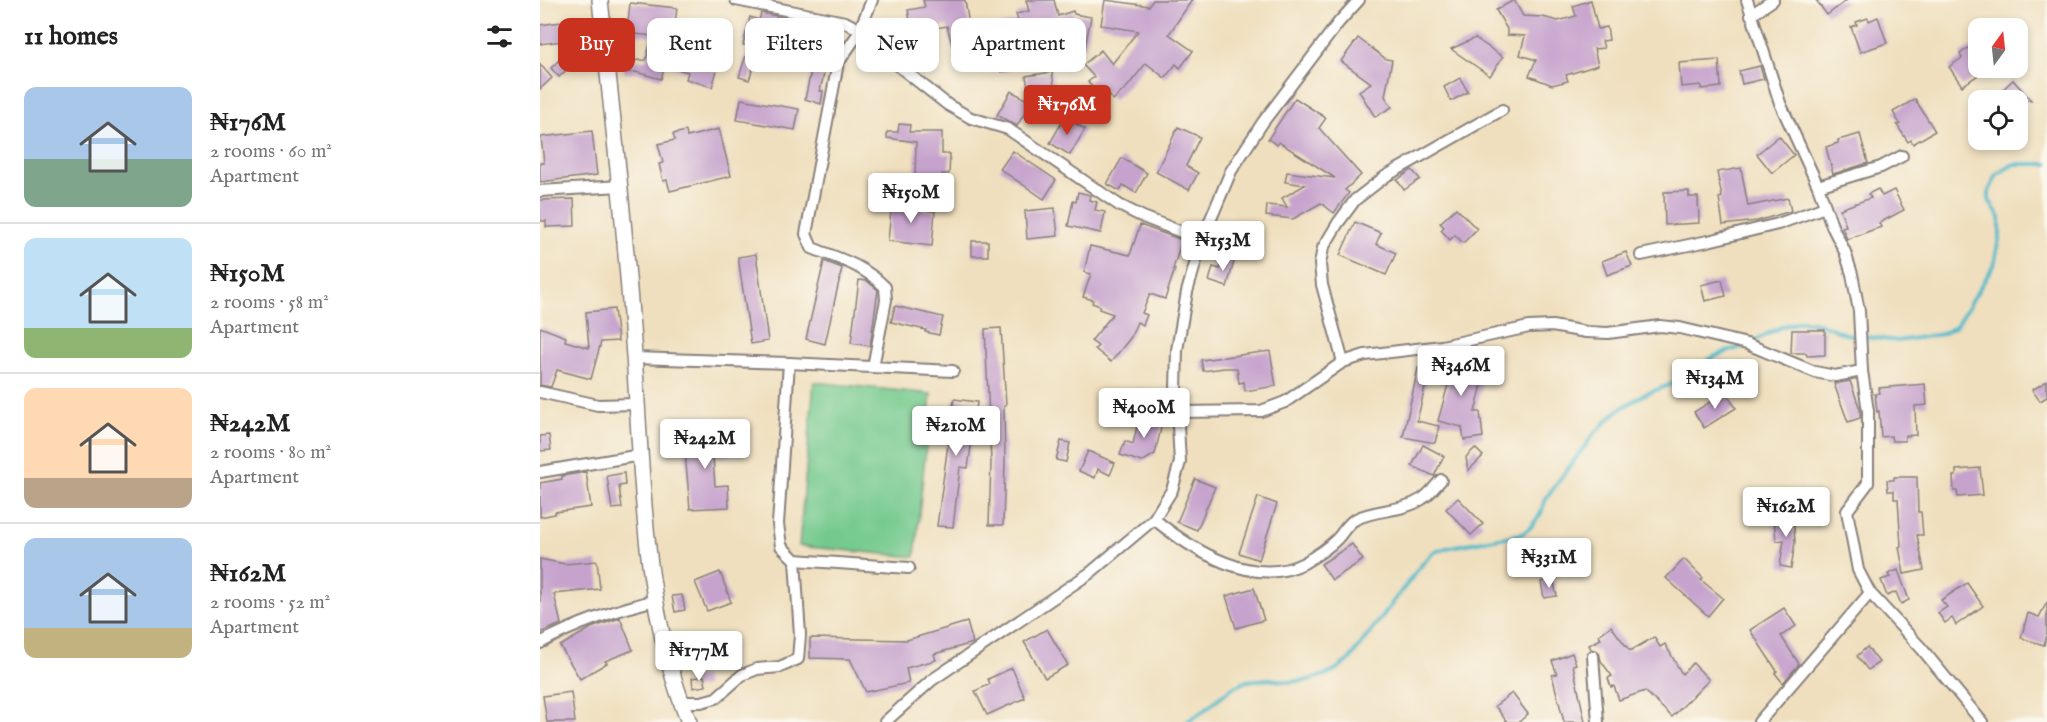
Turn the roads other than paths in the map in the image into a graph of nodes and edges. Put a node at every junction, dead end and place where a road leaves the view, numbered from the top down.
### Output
1 (600, 0) edge
2 (736, 0) edge
3 (872, 0) edge
4 (1359, 0) edge
5 (1747, 0) edge
6 (1773, 0) edge
7 (1751, 15) junction
8 (865, 18) edge
9 (856, 28) edge
10 (856, 36) edge
11 (906, 72) edge
12 (1502, 110) dead end
13 (1902, 156) dead end
14 (620, 186) junction
15 (1818, 186) junction
16 (540, 191) edge
17 (1825, 207) junction
18 (1202, 240) junction
19 (1641, 255) dead end
20 (634, 358) junction
21 (1343, 362) junction
22 (789, 363) junction
23 (873, 367) junction
24 (953, 371) dead end
25 (1862, 371) junction
26 (540, 392) edge
27 (636, 404) junction
28 (1178, 412) junction
29 (641, 454) junction
30 (540, 472) edge
31 (1441, 480) dead end
32 (1154, 519) junction
33 (795, 560) junction
34 (909, 568) dead end
35 (1870, 593) junction
36 (655, 600) junction
37 (540, 643) edge
38 (1593, 656) dead end
39 (681, 702) junction
40 (689, 722) edge
41 (885, 722) edge
42 (1598, 722) edge
43 (1759, 722) edge
44 (1982, 722) edge

1 - 14 street
2 - 9 street
3 - 8 street
4 - 18 street
5 - 7 street
6 - 7 street
7 - 15 street
10 - 23 street
11 - 18 street
12 - 21 street
13 - 15 street
14 - 16 street
14 - 20 street
15 - 17 street
17 - 19 street
17 - 25 street
18 - 28 street
20 - 22 street
20 - 27 street
21 - 25 street
21 - 28 street
22 - 23 street
22 - 33 street
23 - 24 street
25 - 35 street
26 - 27 street
27 - 29 street
28 - 32 street
29 - 30 street
29 - 36 street
31 - 32 street
32 - 41 street
33 - 34 street
33 - 39 street
35 - 43 street
35 - 44 street
36 - 37 street
36 - 39 street
38 - 42 street
39 - 40 street

